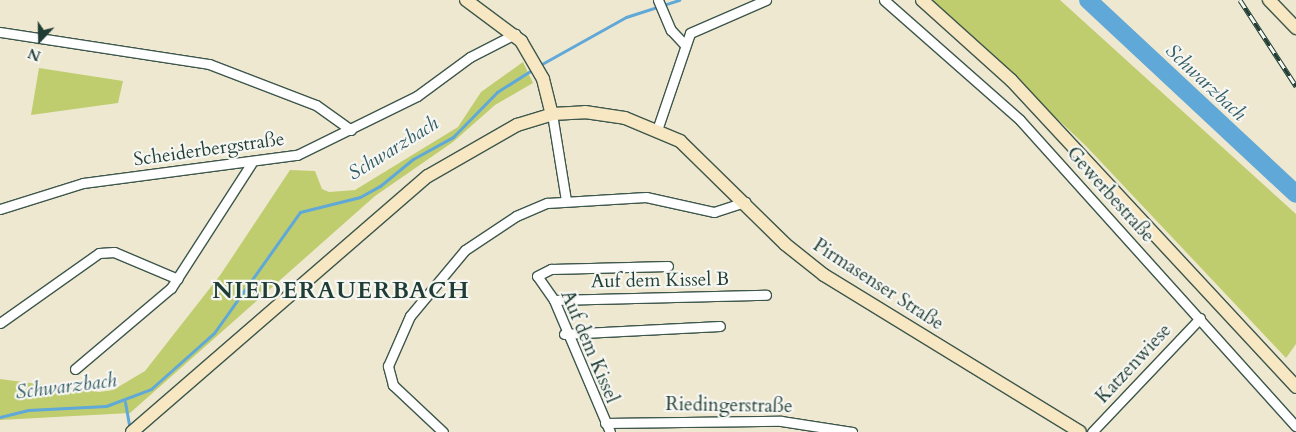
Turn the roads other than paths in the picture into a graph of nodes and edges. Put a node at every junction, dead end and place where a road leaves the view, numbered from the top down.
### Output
1 (466, 0) edge
2 (658, 0) edge
3 (766, 0) edge
4 (884, 0) edge
5 (922, 0) edge
6 (1269, 0) edge
7 (1296, 28) edge
8 (0, 32) edge
9 (515, 34) junction
10 (684, 44) junction
11 (552, 114) junction
12 (351, 130) junction
13 (657, 130) junction
14 (251, 164) junction
15 (566, 200) junction
16 (745, 202) junction
17 (0, 209) edge
18 (668, 266) dead end
19 (178, 279) junction
20 (766, 295) dead end
21 (554, 300) junction
22 (1200, 318) junction
23 (0, 323) edge
24 (720, 326) dead end
25 (564, 334) junction
26 (75, 370) dead end
27 (1296, 387) edge
28 (605, 423) junction
29 (1296, 426) edge
30 (134, 430) edge
31 (443, 432) edge
32 (610, 432) edge
33 (852, 432) edge
34 (1080, 432) edge
35 (1092, 432) edge

1 - 9 main road
2 - 10 street
3 - 10 street
4 - 22 street, Gewerbestraße
5 - 27 main road
6 - 7 main road
8 - 12 street
9 - 11 main road
9 - 12 street, Scheiderbergstraße
10 - 13 street
11 - 13 main road, Pirmasenser Straße
11 - 15 street
11 - 30 main road
12 - 14 street, Scheiderbergstraße
13 - 16 main road, Pirmasenser Straße
14 - 17 street, Scheiderbergstraße
14 - 19 street
15 - 16 street
15 - 31 street
16 - 34 main road, Pirmasenser Straße
18 - 21 street, Auf dem Kissel
19 - 23 street
19 - 26 street
20 - 21 street, Auf dem Kissel B
21 - 25 street, Auf dem Kissel
22 - 29 street, Gewerbestraße
22 - 35 street, Katzenwiese
24 - 25 street
25 - 28 street, Auf dem Kissel
28 - 32 street, Auf dem Kissel
28 - 33 street, Riedingerstraße

